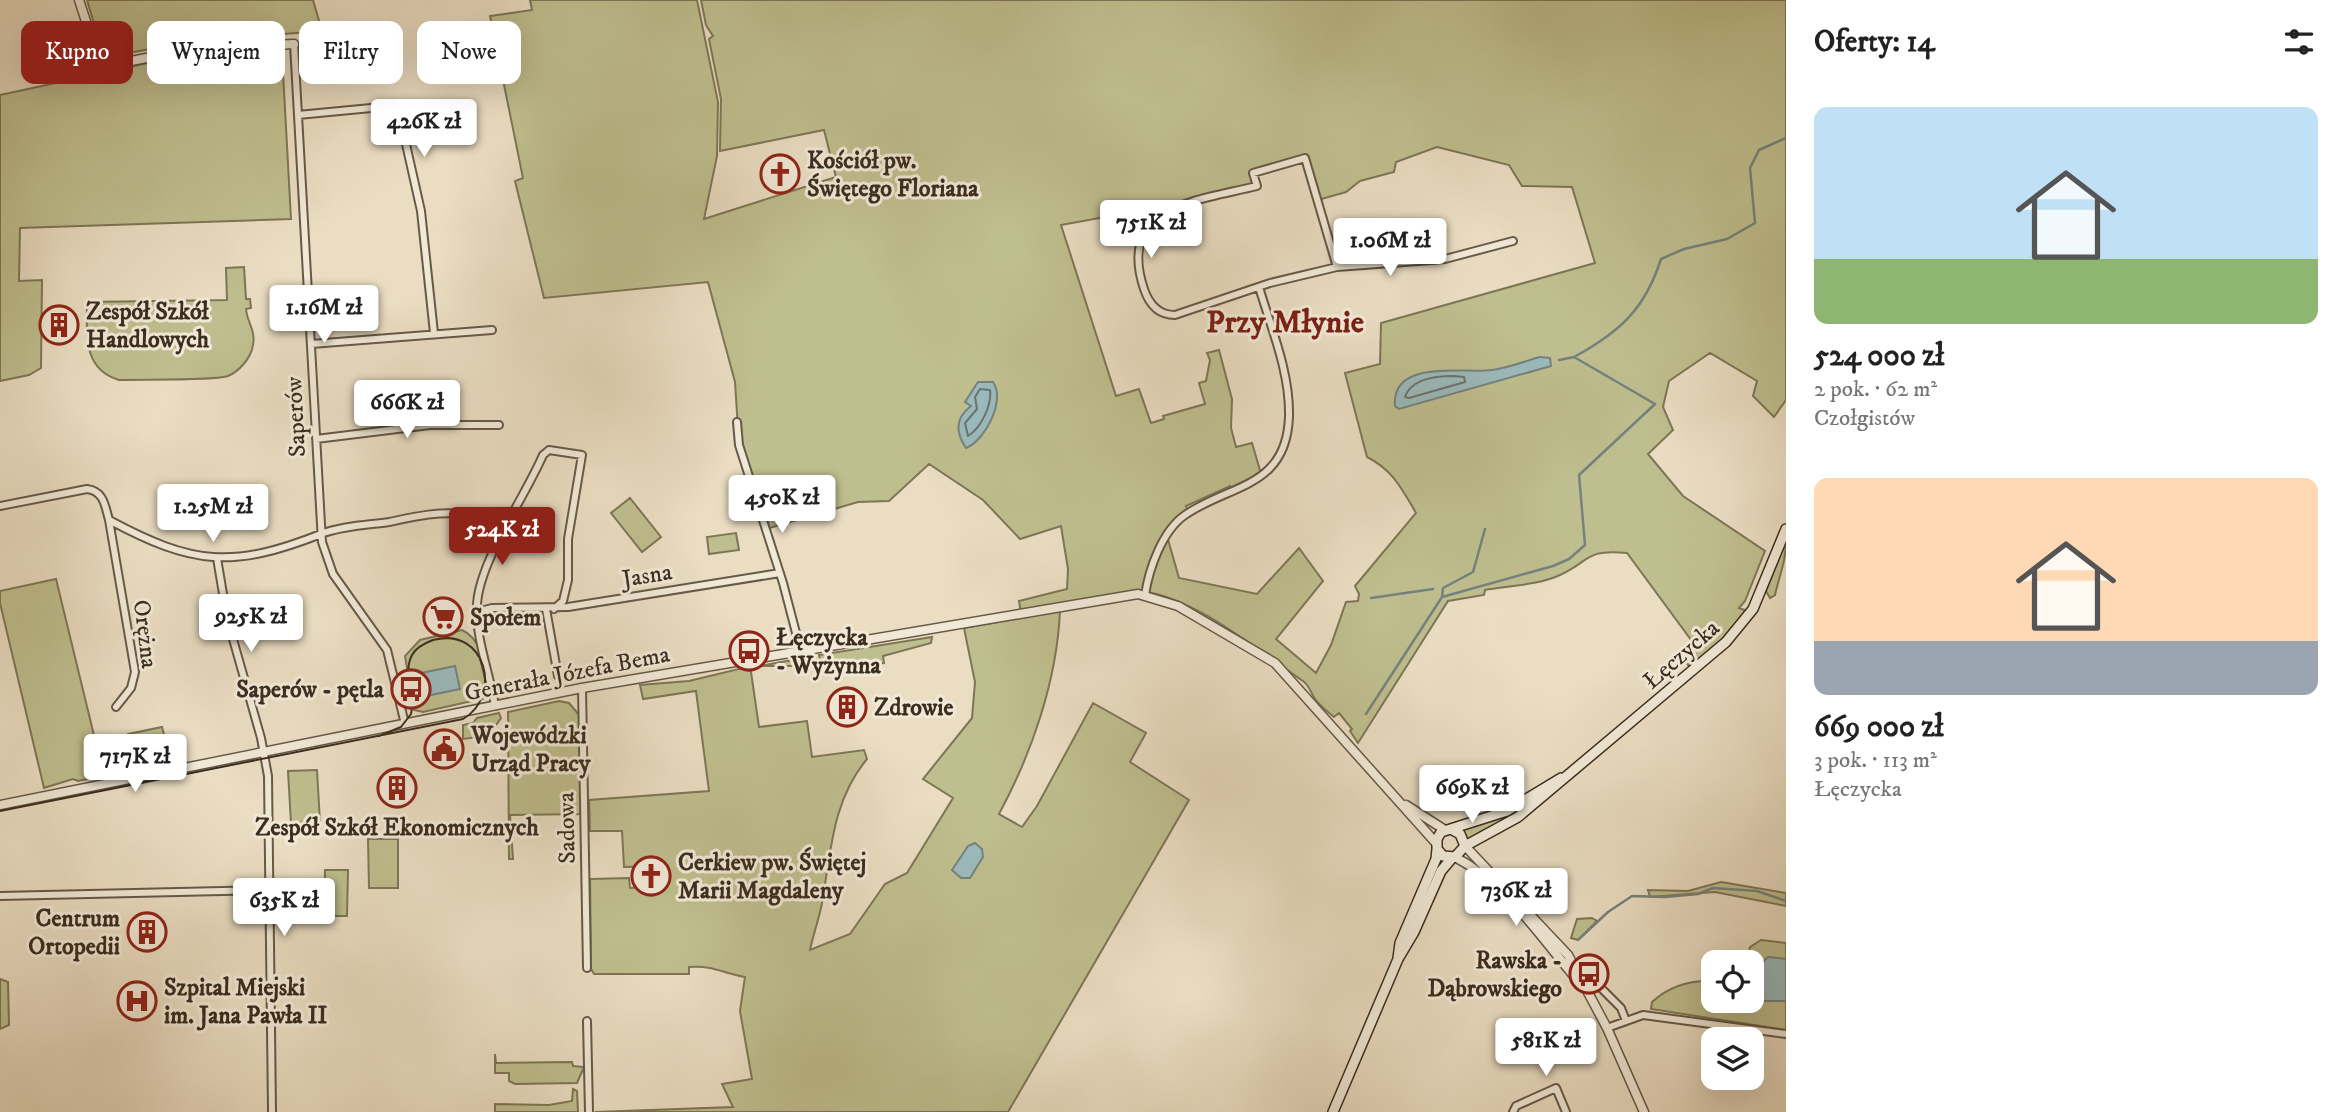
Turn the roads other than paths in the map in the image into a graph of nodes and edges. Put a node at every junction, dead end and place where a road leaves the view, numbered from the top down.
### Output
1 (79, 0) edge
2 (294, 44) joint
3 (298, 115) junction
4 (1513, 241) dead end
5 (1337, 267) junction
6 (1259, 287) junction
7 (492, 330) dead end
8 (433, 333) junction
9 (311, 344) junction
10 (737, 422) dead end
11 (499, 425) dead end
12 (316, 439) junction
13 (0, 506) edge
14 (463, 514) dead end
15 (109, 520) junction
16 (1786, 529) edge
17 (321, 534) junction
18 (217, 558) junction
19 (780, 573) junction
20 (1144, 595) junction
21 (550, 609) junction
22 (477, 612) junction
23 (801, 652) junction
24 (558, 676) dead end
25 (582, 688) junction
26 (495, 706) junction
27 (116, 707) dead end
28 (405, 724) junction
29 (265, 753) junction
30 (1561, 778) junction
31 (1390, 793) junction
32 (0, 805) edge
33 (1448, 830) junction
34 (1437, 846) junction
35 (1465, 846) junction
36 (1454, 857) junction
37 (270, 890) junction
38 (0, 896) edge
39 (1398, 960) junction
40 (587, 968) dead end
41 (1584, 986) junction
42 (1626, 1020) junction
43 (587, 1021) dead end
44 (1608, 1028) junction
45 (1786, 1034) edge
46 (1513, 1111) edge
47 (272, 1112) edge
48 (589, 1112) edge
49 (1333, 1112) edge
50 (1566, 1112) edge
51 (1644, 1112) edge

1 - 2 street
2 - 3 street, Saperów
3 - 8 street
3 - 9 street, Saperów
4 - 5 street
5 - 6 street
5 - 6 street
6 - 20 street
7 - 8 street
8 - 9 street
9 - 12 street, Saperów
10 - 19 street
11 - 12 street
12 - 17 street, Saperów
13 - 15 street, Orężna
14 - 17 street
15 - 18 street
15 - 27 street, Orężna
16 - 30 main road, Łęczycka
17 - 18 street
17 - 28 street, Saperów
18 - 29 street
19 - 21 street, Jasna
19 - 23 street
20 - 23 street, Generała Józefa Bema
20 - 31 street
21 - 22 street, Jasna
21 - 22 street
21 - 24 street
22 - 26 street
23 - 25 street, Generała Józefa Bema
25 - 26 street, Generała Józefa Bema
25 - 40 street, Sadowa
26 - 28 street, Generała Józefa Bema
28 - 29 street, Generała Józefa Bema
29 - 32 street, Generała Józefa Bema
29 - 37 street
30 - 33 main road, Łęczycka
30 - 35 main road, Łęczycka
31 - 33 street
31 - 34 street
33 - 34 main road
33 - 35 main road
34 - 36 main road
34 - 39 main road
35 - 36 main road
35 - 41 street
36 - 39 main road
36 - 41 street
37 - 38 street
37 - 47 street
39 - 49 main road
41 - 42 street
41 - 44 street
42 - 44 street
42 - 45 street
43 - 48 street
44 - 51 street
46 - 50 street

